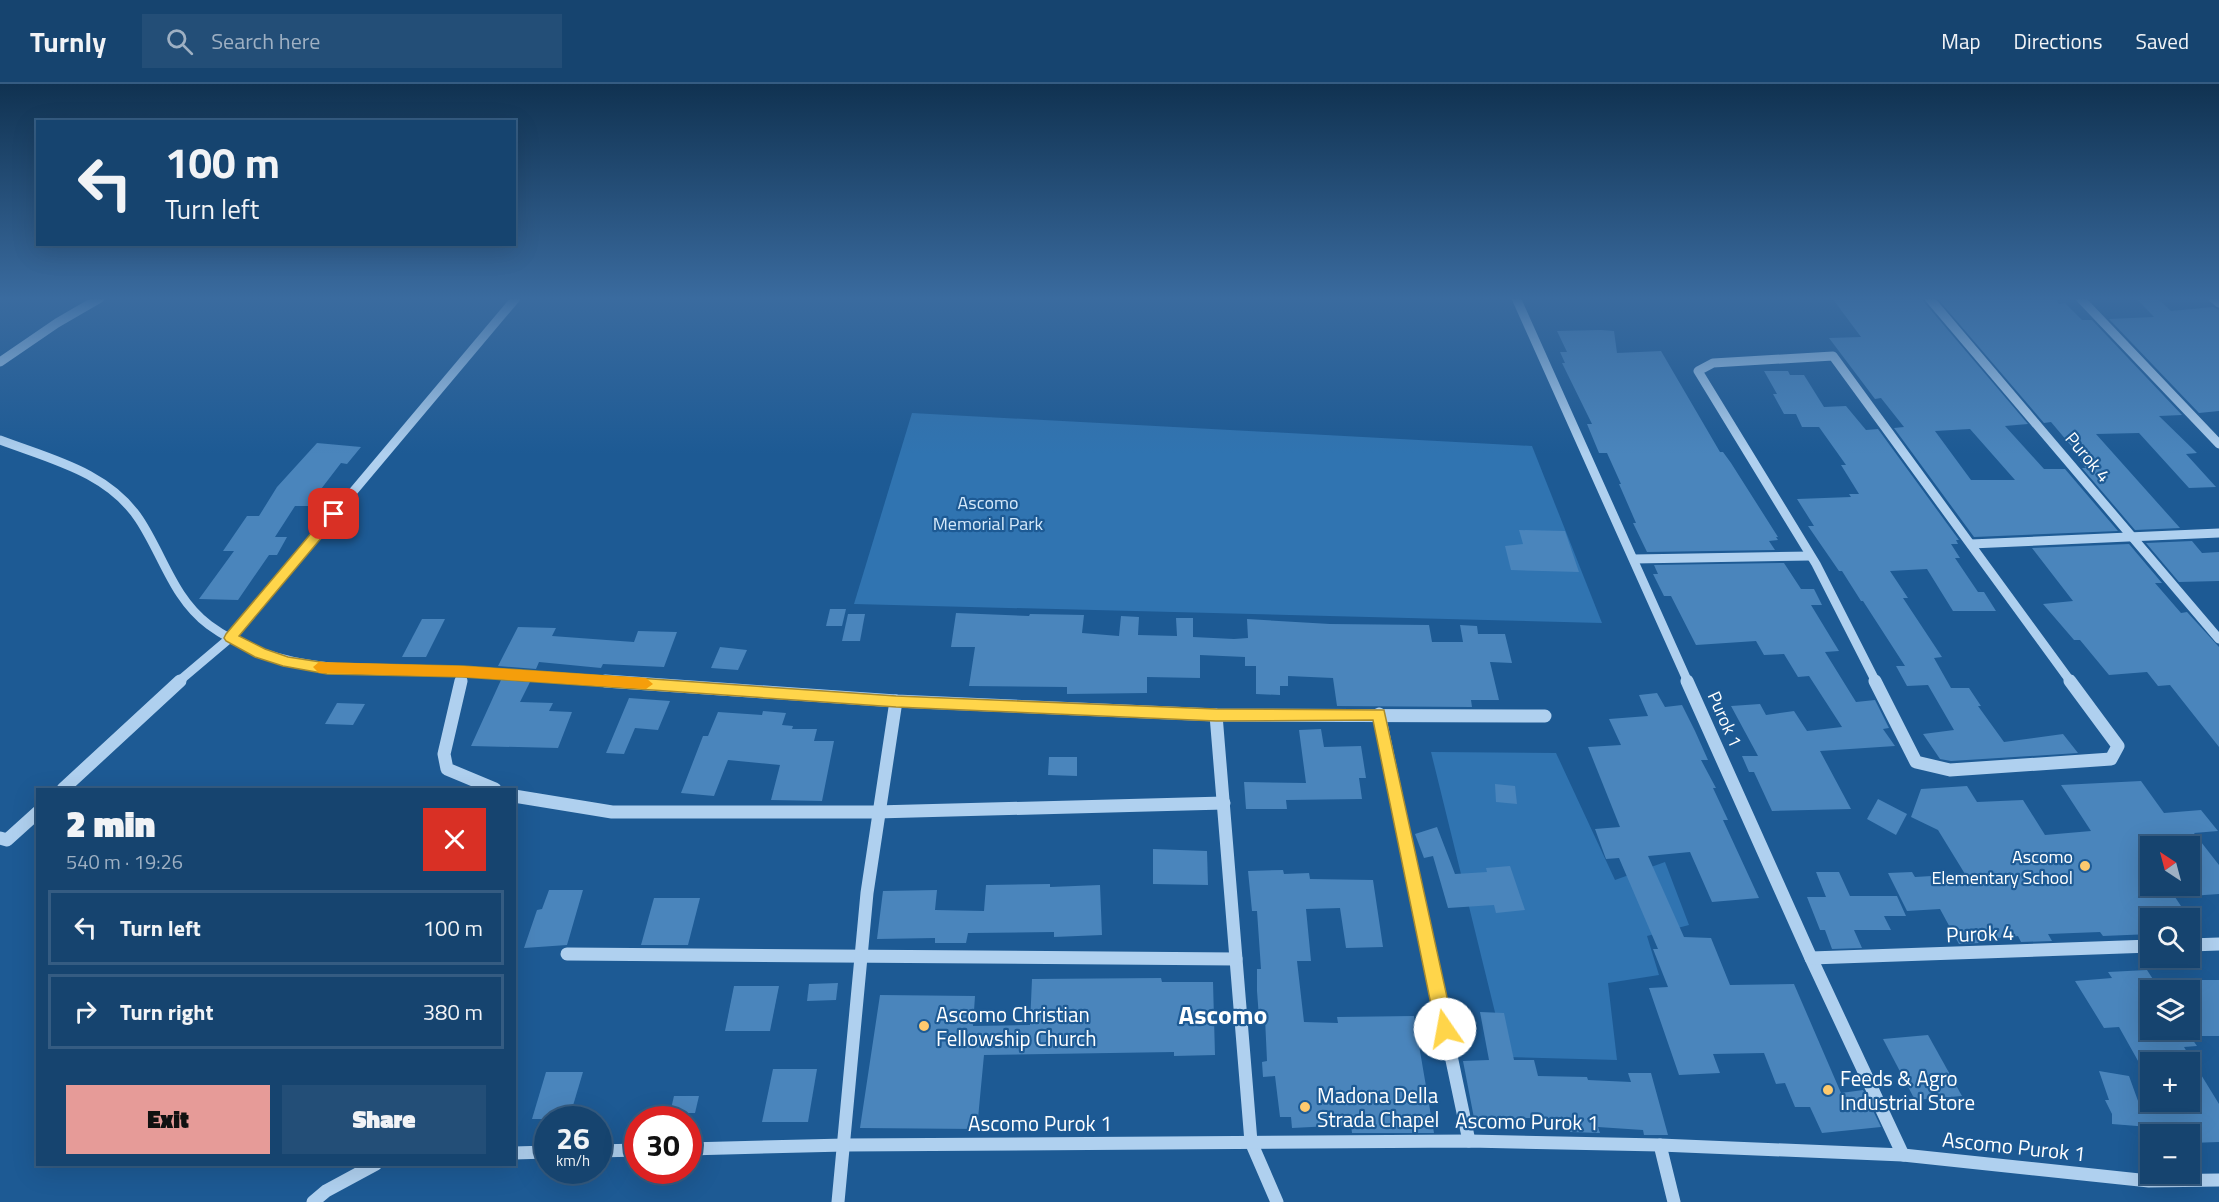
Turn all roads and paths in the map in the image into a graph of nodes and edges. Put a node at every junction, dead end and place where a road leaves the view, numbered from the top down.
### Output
1 (17, 350) edge
2 (472, 350) edge
3 (1540, 350) edge
4 (1973, 350) edge
5 (2130, 350) edge
6 (0, 362) edge
7 (0, 440) edge
8 (2219, 444) edge
9 (2219, 533) edge
10 (2131, 536) junction
11 (1971, 544) junction
12 (1810, 556) junction
13 (1634, 559) junction
14 (230, 638) junction
15 (2219, 639) edge
16 (463, 671) junction
17 (896, 701) junction
18 (1379, 714) junction
19 (1216, 715) junction
20 (1545, 716) dead end
21 (64, 788) edge
22 (493, 788) edge
23 (516, 796) edge
24 (1224, 803) junction
25 (876, 812) junction
26 (36, 815) edge
27 (0, 838) edge
28 (2219, 944) edge
29 (2200, 945) edge
30 (2140, 946) edge
31 (567, 954) dead end
32 (860, 956) junction
33 (1811, 958) junction
34 (1236, 959) junction
35 (1469, 1141) junction
36 (1251, 1142) junction
37 (846, 1145) junction
38 (1660, 1145) junction
39 (702, 1149) edge
40 (534, 1152) edge
41 (516, 1153) edge
42 (1903, 1155) junction
43 (372, 1166) edge
44 (2219, 1180) edge
45 (313, 1202) edge
46 (838, 1202) edge
47 (1277, 1202) edge
48 (1674, 1202) edge

1 - 6 street
2 - 14 street
3 - 13 street, Purok 1
4 - 10 street, Purok 4
5 - 8 street
7 - 14 street
9 - 10 street
10 - 11 street
10 - 15 street, Purok 4
11 - 12 street
11 - 12 street
12 - 13 street
13 - 33 street, Purok 1
14 - 16 street
14 - 21 street
16 - 17 street
16 - 22 street
17 - 19 street
17 - 25 street
18 - 19 street
18 - 20 street
18 - 35 street
19 - 24 street
23 - 25 street
24 - 25 street
24 - 34 street
25 - 32 street
26 - 27 street
28 - 29 street
30 - 33 street, Purok 4
31 - 32 street
32 - 34 street
32 - 37 street
33 - 42 street, Purok 1
34 - 36 street
35 - 36 street, Ascomo Purok 1
35 - 38 street, Ascomo Purok 1
36 - 37 street, Ascomo Purok 1
36 - 47 street
37 - 39 street, Ascomo Purok 1
37 - 46 street
38 - 42 street, Ascomo Purok 1
38 - 48 street
40 - 41 street
42 - 44 street, Ascomo Purok 1
43 - 45 street

